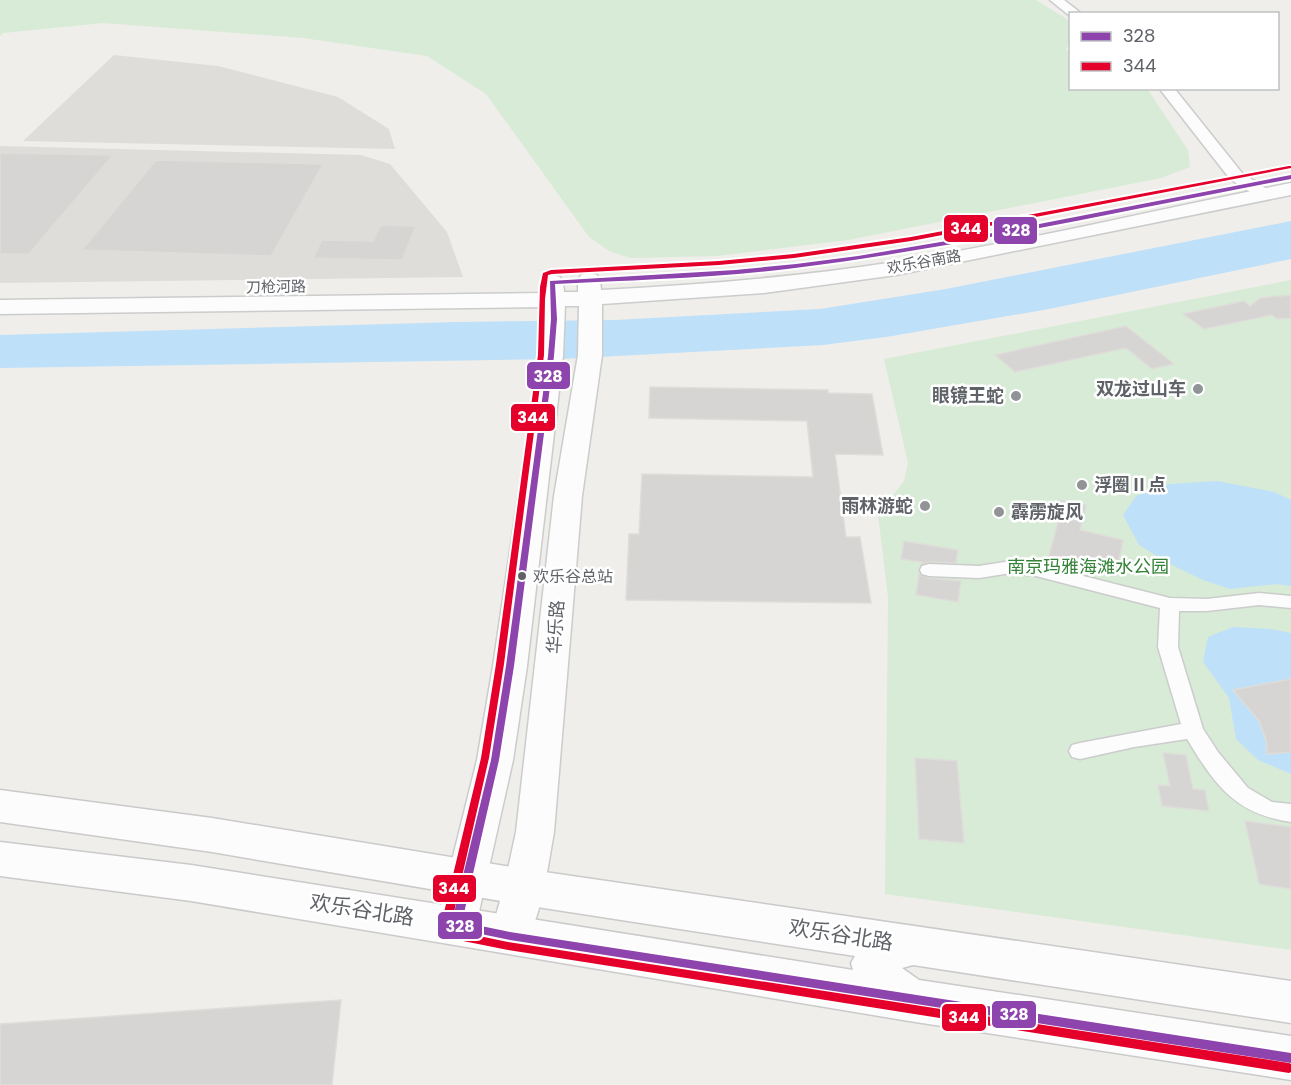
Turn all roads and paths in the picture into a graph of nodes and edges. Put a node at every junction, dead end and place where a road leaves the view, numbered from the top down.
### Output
1 (1056, 0) edge
2 (1073, 12) edge
3 (1168, 90) edge
4 (1291, 177) edge
5 (1291, 189) edge
6 (1256, 190) junction
7 (0, 292) edge
8 (405, 293) junction
9 (591, 299) junction
10 (553, 300) junction
11 (0, 307) edge
12 (929, 570) dead end
13 (1291, 602) edge
14 (1170, 604) junction
15 (1193, 730) junction
16 (1080, 751) dead end
17 (0, 806) edge
18 (1291, 813) edge
19 (212, 835) junction
20 (0, 858) edge
21 (468, 878) junction
22 (191, 883) junction
23 (524, 887) junction
24 (456, 925) junction
25 (510, 936) junction
26 (911, 946) junction
27 (909, 999) junction
28 (1291, 1002) edge
29 (1291, 1058) edge

1 - 2 street
3 - 6 street
4 - 6 street, 欢乐谷南路
5 - 6 street, 欢乐谷南路
6 - 9 street, 欢乐谷南路
7 - 8 street, 刀枪河路
8 - 10 street, 刀枪河路
8 - 11 street, 刀枪河路
9 - 10 street, 欢乐谷南路
9 - 23 street, 华乐路
10 - 21 street
12 - 14 street
13 - 14 street
14 - 15 street
15 - 16 street
15 - 18 street
17 - 19 main road, 欢乐谷北路
19 - 21 main road, 欢乐谷北路
19 - 22 main road
20 - 22 main road, 欢乐谷北路
21 - 23 main road, 欢乐谷北路
21 - 24 street
22 - 24 main road, 欢乐谷北路
23 - 25 street, 华乐路
23 - 26 main road, 欢乐谷北路
24 - 25 main road, 欢乐谷北路
25 - 27 main road, 欢乐谷北路
26 - 27 main road
26 - 28 main road, 欢乐谷北路
27 - 29 main road, 欢乐谷北路

